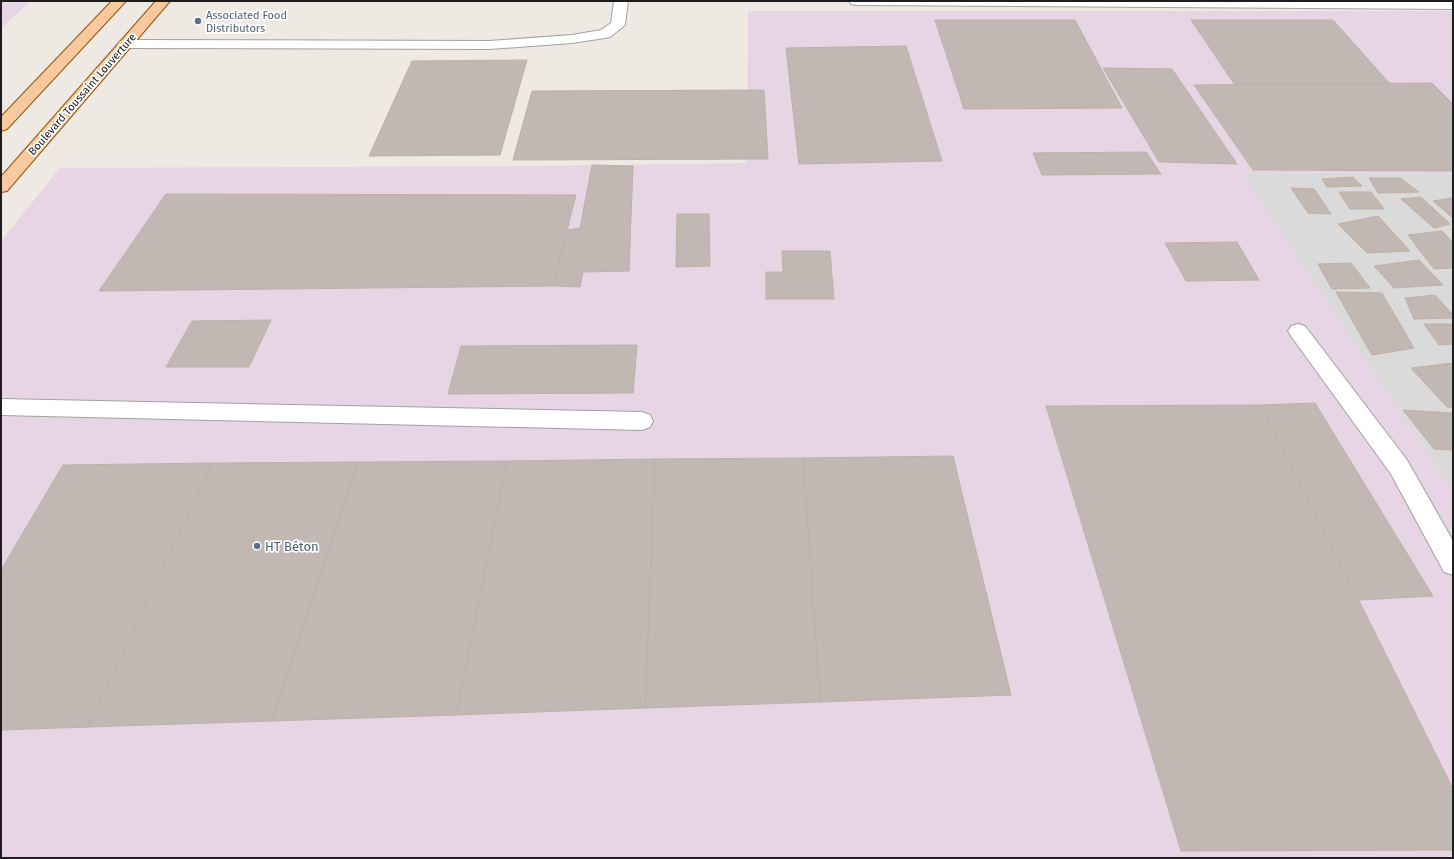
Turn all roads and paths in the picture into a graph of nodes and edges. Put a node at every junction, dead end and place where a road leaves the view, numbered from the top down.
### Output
1 (119, 1) edge
2 (163, 1) edge
3 (621, 1) edge
4 (856, 1) edge
5 (1453, 5) edge
6 (125, 44) junction
7 (4, 120) edge
8 (1, 187) edge
9 (1298, 331) dead end
10 (1, 407) edge
11 (642, 421) dead end
12 (1453, 564) edge

1 - 7 main road
2 - 6 main road, Boulevard Toussaint Louverture
3 - 6 street
4 - 5 street
6 - 8 main road, Boulevard Toussaint Louverture
9 - 12 street
10 - 11 street

